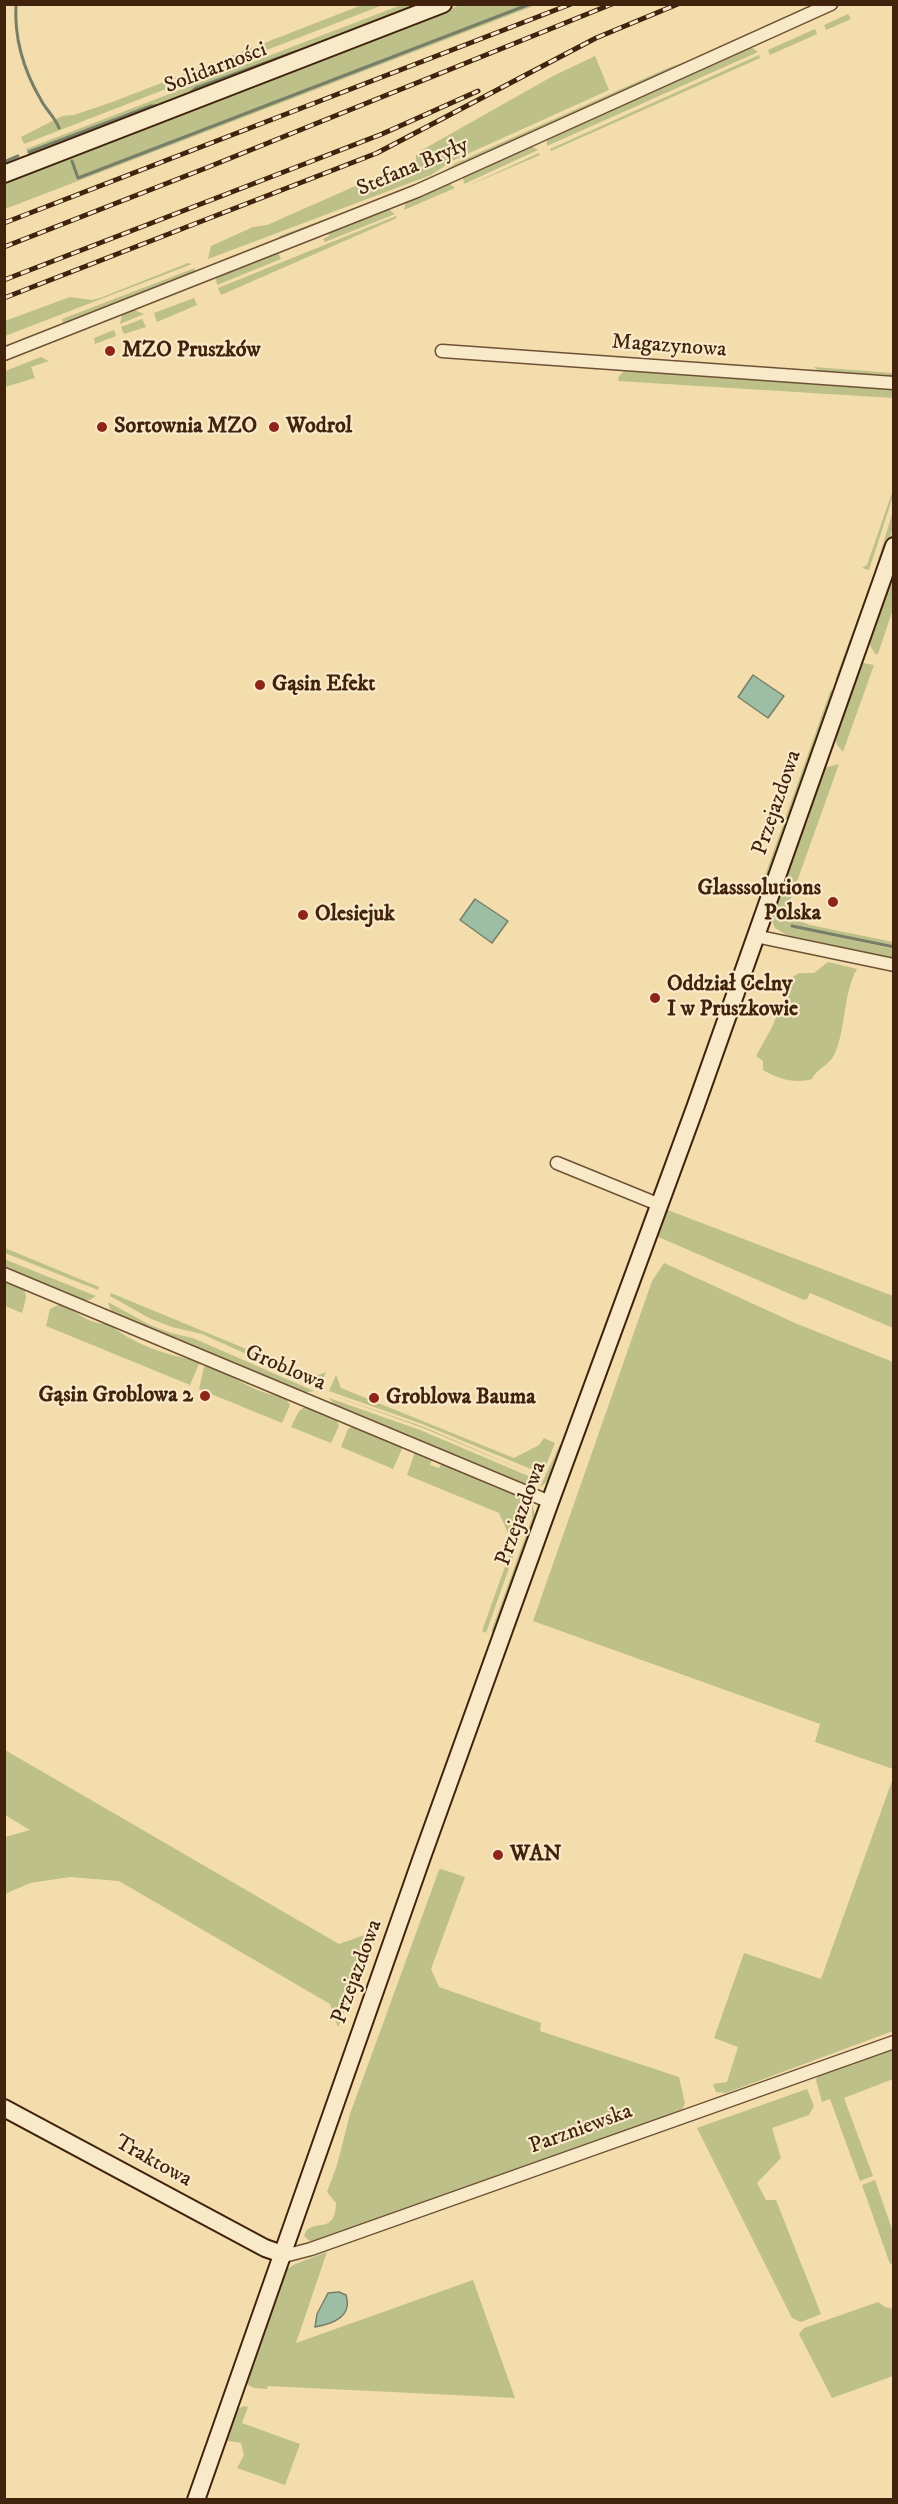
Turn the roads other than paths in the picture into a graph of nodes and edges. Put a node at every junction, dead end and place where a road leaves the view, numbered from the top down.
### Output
1 (443, 4) edge
2 (831, 4) edge
3 (4, 174) edge
4 (442, 351) dead end
5 (4, 354) edge
6 (894, 383) edge
7 (894, 546) edge
8 (755, 936) junction
9 (894, 965) edge
10 (557, 1163) dead end
11 (660, 1205) junction
12 (4, 1274) edge
13 (550, 1502) junction
14 (894, 2042) edge
15 (4, 2108) edge
16 (282, 2254) junction
17 (196, 2499) edge

1 - 3 street, Solidarności
2 - 5 street, Stefana Bryły
4 - 6 street, Magazynowa
7 - 8 street, Przejazdowa
8 - 9 street
8 - 11 street, Przejazdowa
10 - 11 street
11 - 13 street, Przejazdowa
12 - 13 street, Groblowa
13 - 16 street, Przejazdowa
14 - 16 street, Parzniewska
15 - 16 street, Traktowa
16 - 17 street, Przejazdowa

